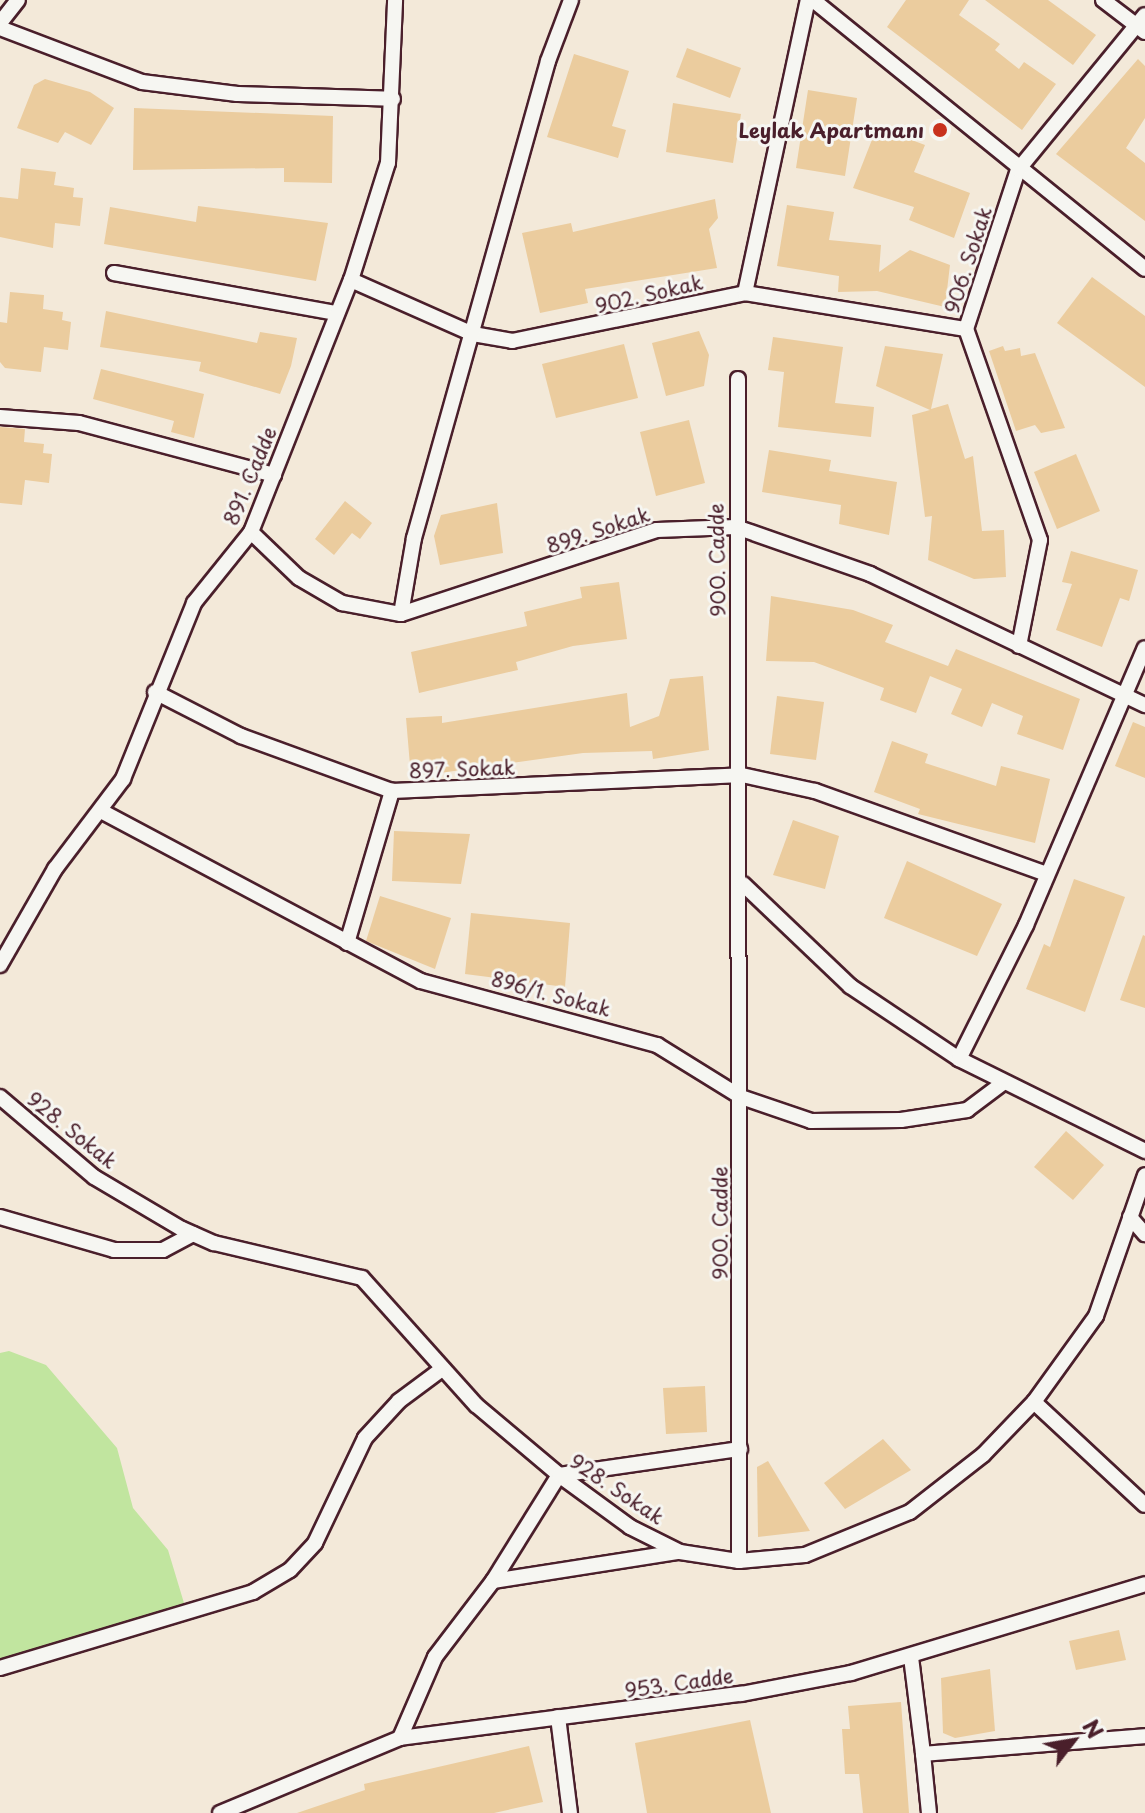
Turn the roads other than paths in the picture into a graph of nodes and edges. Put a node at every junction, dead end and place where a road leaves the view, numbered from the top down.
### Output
1 (18, 0) edge
2 (395, 0) edge
3 (571, 0) edge
4 (811, 0) edge
5 (1103, 0) edge
6 (1145, 15) edge
7 (0, 25) edge
8 (1140, 30) edge
9 (393, 99) junction
10 (1018, 170) junction
11 (1145, 269) edge
12 (114, 273) dead end
13 (351, 280) junction
14 (745, 293) junction
15 (336, 313) junction
16 (966, 329) junction
17 (473, 334) junction
18 (738, 379) dead end
19 (0, 417) edge
20 (274, 475) junction
21 (736, 527) junction
22 (251, 532) junction
23 (401, 614) junction
24 (1019, 646) junction
25 (1145, 648) edge
26 (155, 692) junction
27 (1121, 694) junction
28 (1145, 705) edge
29 (742, 775) junction
30 (392, 791) junction
31 (101, 811) junction
32 (1047, 874) junction
33 (743, 884) junction
34 (347, 943) junction
35 (0, 965) edge
36 (959, 1059) junction
37 (1003, 1083) junction
38 (0, 1097) edge
39 (741, 1097) junction
40 (1145, 1151) edge
41 (1145, 1175) edge
42 (0, 1217) edge
43 (1130, 1217) junction
44 (193, 1234) junction
45 (1145, 1234) edge
46 (442, 1369) junction
47 (1034, 1402) junction
48 (740, 1449) junction
49 (559, 1475) junction
50 (1145, 1505) edge
51 (680, 1552) junction
52 (739, 1561) junction
53 (493, 1581) junction
54 (1145, 1584) edge
55 (911, 1657) junction
56 (0, 1668) edge
57 (558, 1717) junction
58 (1145, 1736) edge
59 (400, 1738) junction
60 (923, 1754) junction
61 (257, 1797) junction
62 (220, 1813) edge
63 (259, 1813) edge
64 (570, 1813) edge
65 (929, 1813) edge

1 - 7 street
2 - 9 street, 891. Cadde
3 - 17 street
4 - 10 street
4 - 14 street
5 - 8 street
6 - 8 street, 906. Sokak
7 - 9 street
8 - 10 street, 906. Sokak
9 - 13 street, 891. Cadde
10 - 11 street
10 - 16 street, 906. Sokak
12 - 15 street
13 - 15 street, 891. Cadde
13 - 17 street, 902. Sokak
14 - 16 street, 902. Sokak
14 - 17 street, 902. Sokak
15 - 20 street, 891. Cadde
16 - 24 street, 906. Sokak
17 - 23 street
18 - 21 street, 900. Cadde
19 - 20 street
20 - 22 street, 891. Cadde
21 - 23 street, 899. Sokak
21 - 24 street, 899. Sokak
21 - 29 street, 900. Cadde
22 - 23 street, 899. Sokak
22 - 26 street, 891. Cadde
24 - 27 street, 899. Sokak
25 - 27 street
26 - 30 street, 897. Sokak
26 - 31 street, 891. Cadde
27 - 28 street, 899. Sokak
27 - 32 street
29 - 30 street, 897. Sokak
29 - 32 street, 897. Sokak
29 - 33 street, 900. Cadde
30 - 34 street
31 - 34 street, 896/1. Sokak
31 - 35 street, 891. Cadde
32 - 36 street
33 - 36 street
33 - 39 street, 900. Cadde
34 - 39 street, 896/1. Sokak
36 - 37 street
37 - 39 street, 896/1. Sokak
37 - 40 street
38 - 44 street, 928. Sokak
39 - 48 street, 900. Cadde
41 - 43 street, 928. Sokak
42 - 44 street
43 - 45 street
43 - 47 street, 928. Sokak
44 - 46 street, 928. Sokak
46 - 49 street, 928. Sokak
46 - 56 street
47 - 50 street
47 - 52 street, 928. Sokak
48 - 49 street
48 - 52 street, 900. Cadde
49 - 51 street, 928. Sokak
49 - 53 street
51 - 52 street, 928. Sokak
51 - 53 street
53 - 59 street
54 - 55 street, 953. Cadde
55 - 57 street, 953. Cadde
55 - 60 street
57 - 59 street, 953. Cadde
57 - 64 street
58 - 60 street
59 - 61 street, 953. Cadde
60 - 65 street
61 - 62 street, 953. Cadde
61 - 63 street

